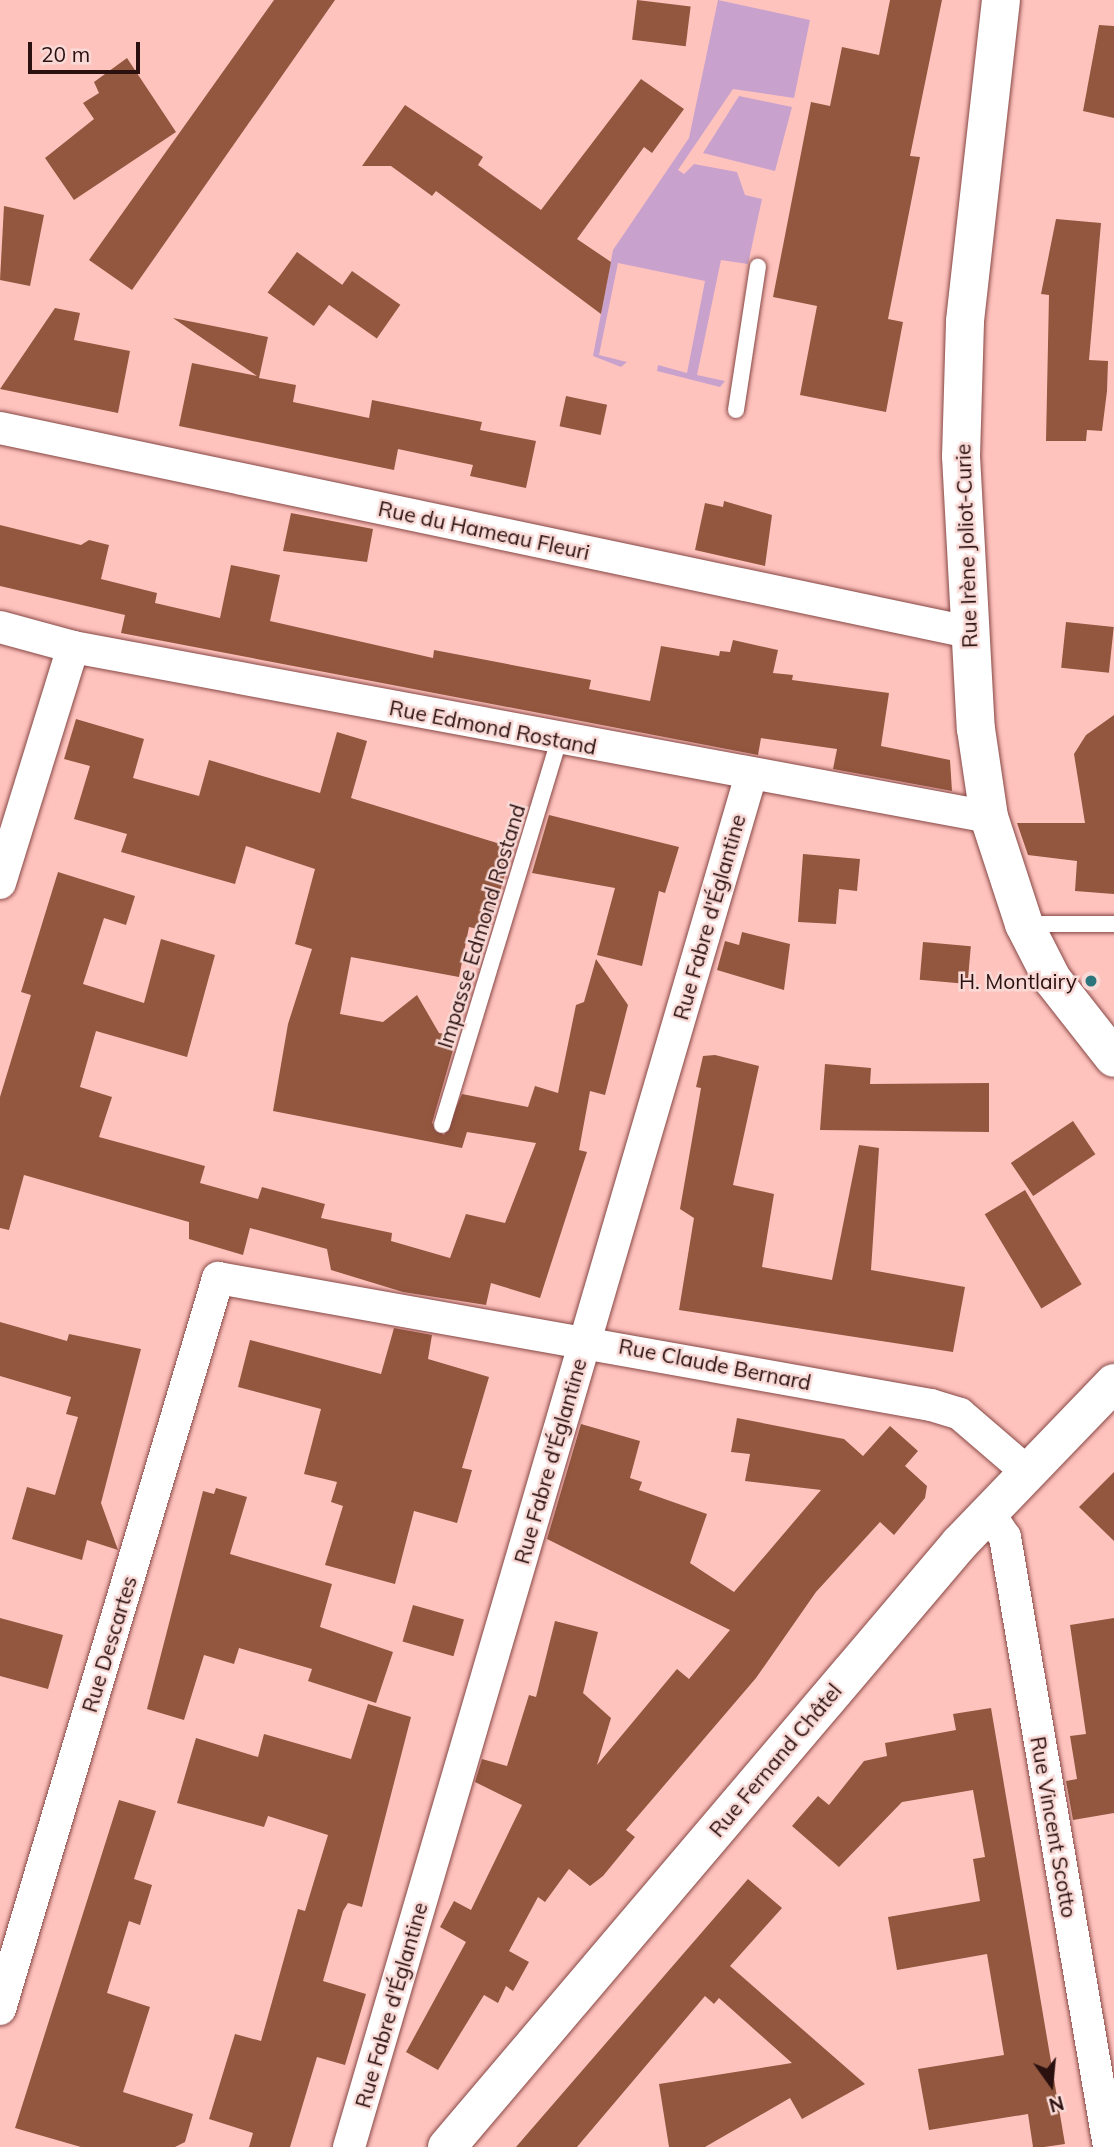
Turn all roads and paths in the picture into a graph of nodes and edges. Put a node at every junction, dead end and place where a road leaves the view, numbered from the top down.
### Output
1 (1001, 0) edge
2 (758, 267) dead end
3 (736, 410) dead end
4 (0, 428) edge
5 (0, 627) edge
6 (968, 632) junction
7 (73, 648) junction
8 (559, 739) junction
9 (751, 775) junction
10 (989, 817) junction
11 (0, 883) edge
12 (1024, 923) junction
13 (1114, 925) edge
14 (1114, 1058) edge
15 (442, 1125) dead end
16 (218, 1278) joint
17 (585, 1340) junction
18 (1114, 1382) edge
19 (1025, 1470) junction
20 (988, 1512) junction
21 (0, 2009) edge
22 (349, 2147) edge
23 (447, 2147) edge
24 (1109, 2147) edge

1 - 6 street, Rue Irène Joliot-Curie
2 - 3 lane
4 - 6 street, Rue du Hameau Fleuri
5 - 7 street, Rue Edmond Rostand
6 - 10 street, Rue Irène Joliot-Curie
7 - 8 street, Rue Edmond Rostand
7 - 11 street
8 - 9 street, Rue Edmond Rostand
8 - 15 lane, Impasse Edmond Rostand
9 - 10 street, Rue Edmond Rostand
9 - 17 street, Rue Fabre d'Églantine
10 - 12 street, Rue Irène Joliot-Curie
12 - 13 lane
12 - 14 street, Rue Irène Joliot-Curie
16 - 17 street, Rue Claude Bernard
16 - 21 street, Rue Descartes
17 - 19 street, Rue Claude Bernard
17 - 22 street, Rue Fabre d'Églantine
18 - 19 street, Rue Fernand Châtel
19 - 20 street, Rue Fernand Châtel
20 - 23 street, Rue Fernand Châtel
20 - 24 street, Rue Vincent Scotto

